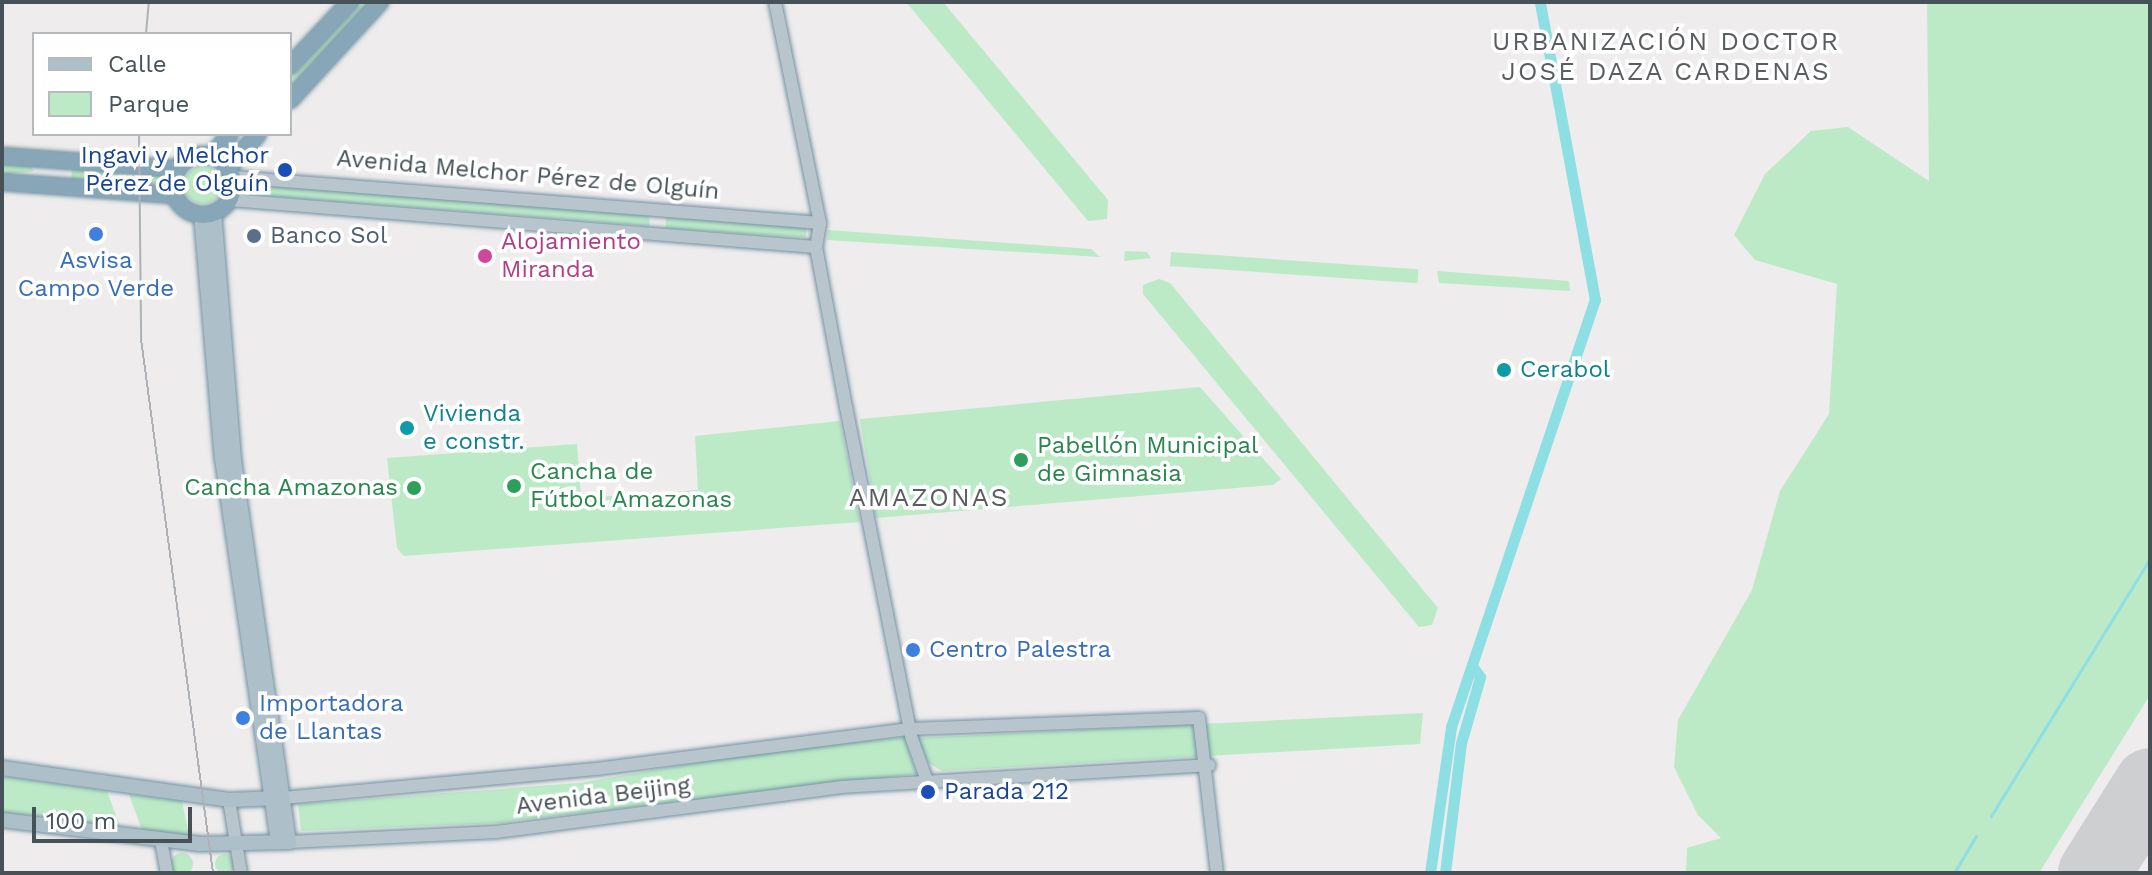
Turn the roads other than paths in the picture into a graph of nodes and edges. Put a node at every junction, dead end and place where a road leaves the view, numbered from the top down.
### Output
1 (350, 2) edge
2 (380, 2) edge
3 (775, 2) edge
4 (292, 64) edge
5 (292, 98) edge
6 (228, 136) edge
7 (257, 136) edge
8 (2, 156) edge
9 (212, 156) junction
10 (178, 169) junction
11 (230, 173) junction
12 (2, 182) edge
13 (175, 195) junction
14 (230, 200) junction
15 (208, 214) junction
16 (820, 223) junction
17 (816, 247) junction
18 (910, 729) junction
19 (1209, 765) junction
20 (2, 768) edge
21 (927, 781) junction
22 (277, 798) junction
23 (229, 800) junction
24 (2, 820) edge
25 (161, 840) junction
26 (284, 842) junction
27 (236, 843) junction
28 (167, 873) edge
29 (241, 873) edge
30 (1217, 873) edge

1 - 4 highway
2 - 5 highway
3 - 16 street
6 - 9 highway
7 - 11 highway
8 - 10 highway
9 - 10 highway
9 - 11 highway
10 - 13 highway
11 - 14 highway
11 - 16 street, Avenida Melchor Pérez de Olguín
12 - 13 highway
13 - 15 highway
14 - 15 highway
14 - 17 street, Avenida Melchor Pérez de Olguín
15 - 22 main road
16 - 17 street
17 - 18 street
18 - 19 street, Avenida Beijing
18 - 21 street
18 - 22 street, Avenida Beijing
19 - 21 street, Avenida Beijing
19 - 30 street
20 - 23 main road, Avenida Beijing
21 - 26 street, Avenida Beijing
22 - 23 main road, Avenida Beijing
22 - 26 main road
23 - 27 street
24 - 25 main road, Avenida Beijing
25 - 27 main road, Avenida Beijing
25 - 28 street
26 - 27 main road, Avenida Beijing
27 - 29 street

